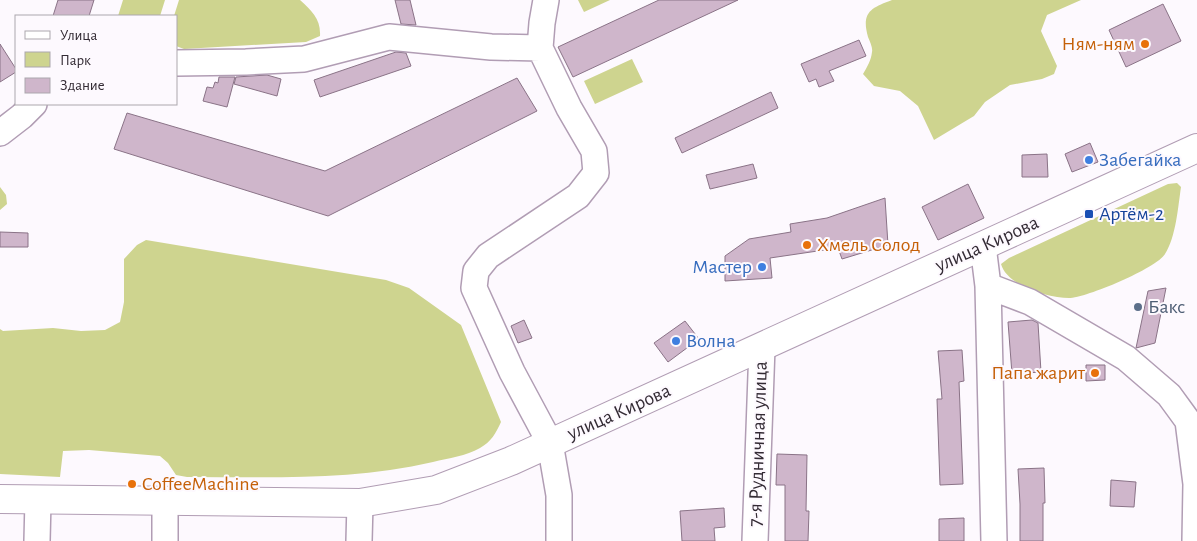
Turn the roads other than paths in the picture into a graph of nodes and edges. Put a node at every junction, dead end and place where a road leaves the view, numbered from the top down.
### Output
1 (546, 0) edge
2 (540, 48) junction
3 (178, 63) edge
4 (33, 105) edge
5 (0, 133) edge
6 (1197, 148) edge
7 (983, 246) junction
8 (988, 286) junction
9 (762, 346) junction
10 (550, 443) junction
11 (0, 499) edge
12 (38, 500) junction
13 (165, 501) junction
14 (360, 503) junction
15 (37, 541) edge
16 (165, 541) edge
17 (359, 541) edge
18 (558, 541) edge
19 (755, 541) edge
20 (994, 541) edge
21 (1195, 541) edge

1 - 2 street
2 - 3 street
2 - 10 street
4 - 5 street
6 - 7 main road, улица Кирова
7 - 8 street
7 - 9 main road, улица Кирова
8 - 20 street
8 - 21 street
9 - 10 main road, улица Кирова
9 - 19 street, 7-я Рудничная улица
10 - 14 main road, улица Кирова
10 - 18 street
11 - 12 main road, улица Кирова
12 - 13 main road, улица Кирова
12 - 15 street
13 - 14 main road, улица Кирова
13 - 16 street
14 - 17 street

